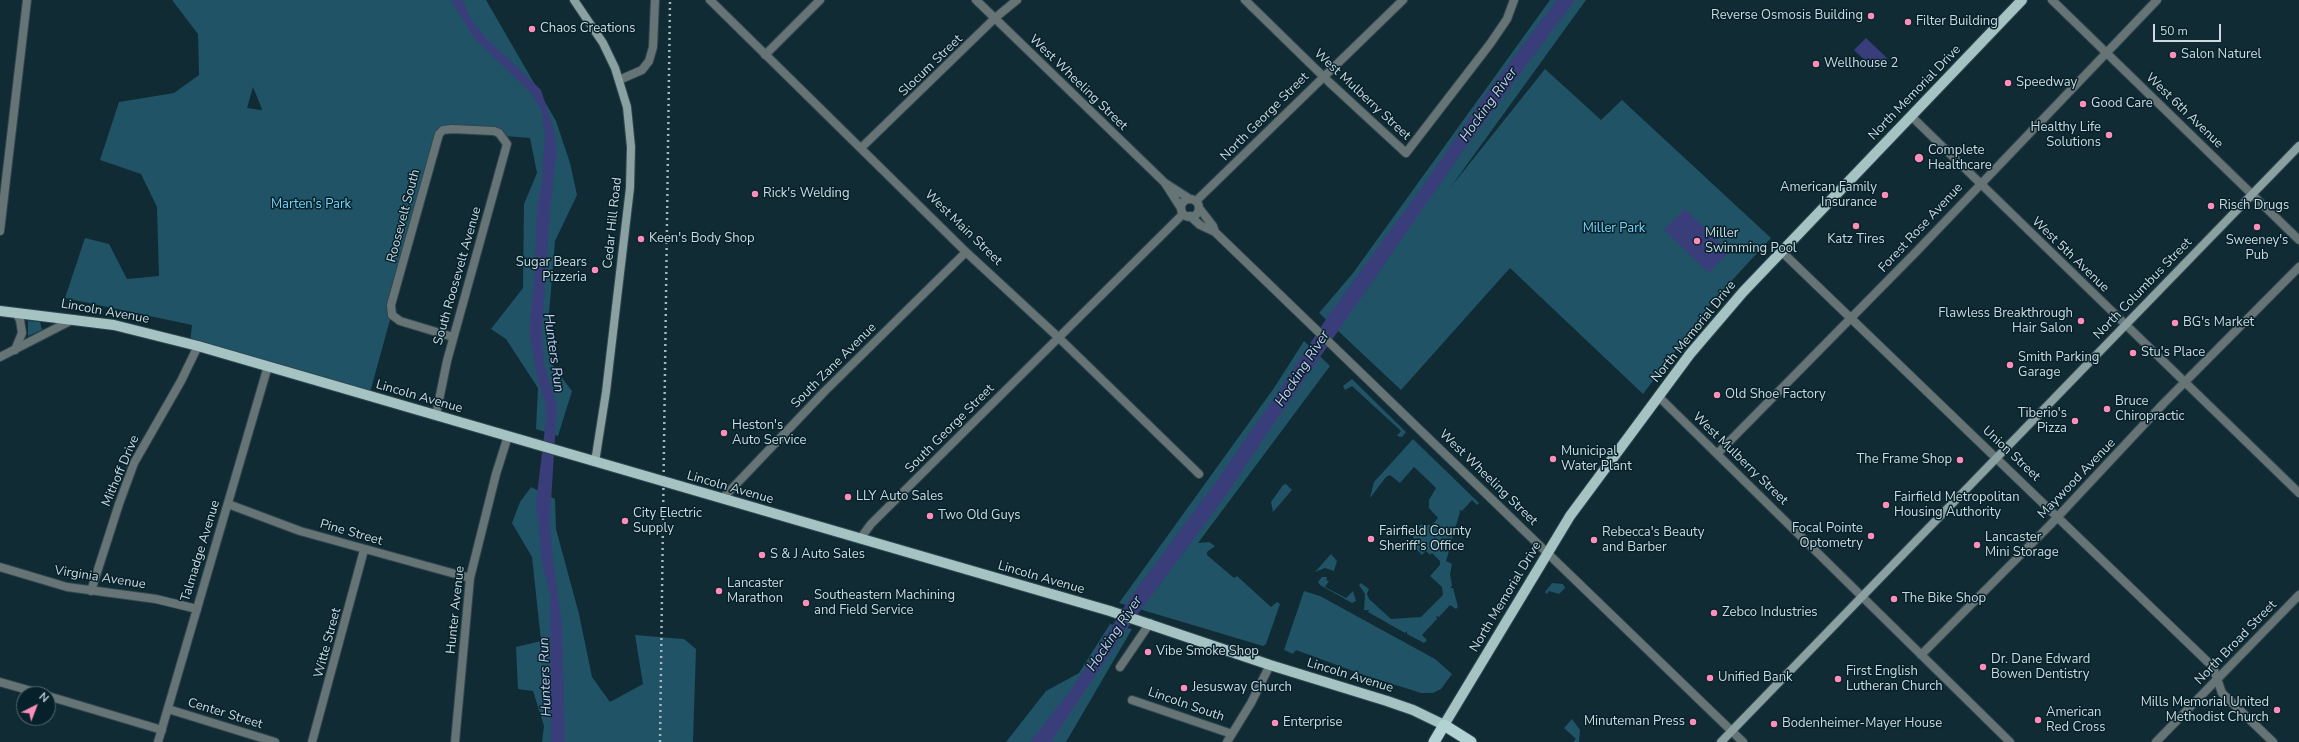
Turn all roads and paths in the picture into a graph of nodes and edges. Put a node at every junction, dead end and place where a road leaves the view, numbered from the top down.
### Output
1 (27, 0) edge
2 (574, 0) edge
3 (655, 0) edge
4 (710, 0) edge
5 (820, 0) edge
6 (976, 0) edge
7 (1017, 0) edge
8 (1245, 0) edge
9 (1403, 0) edge
10 (1514, 0) edge
11 (2022, 0) edge
12 (2052, 0) edge
13 (2157, 0) edge
14 (995, 18) junction
15 (2106, 53) junction
16 (765, 56) junction
17 (1323, 77) junction
18 (619, 80) junction
19 (1911, 116) junction
20 (507, 144) joint
21 (2299, 146) edge
22 (861, 148) junction
23 (1165, 183) junction
24 (1980, 183) junction
25 (2252, 194) junction
26 (1195, 203) junction
27 (1185, 213) junction
28 (0, 231) edge
29 (1215, 232) junction
30 (2299, 240) edge
31 (1781, 251) junction
32 (966, 252) junction
33 (2299, 267) edge
34 (0, 311) edge
35 (16, 313) junction
36 (1851, 318) junction
37 (74, 319) junction
38 (2126, 325) junction
39 (453, 337) junction
40 (1058, 337) junction
41 (198, 346) junction
42 (15, 350) junction
43 (0, 357) edge
44 (268, 366) junction
45 (2185, 382) junction
46 (1658, 396) junction
47 (436, 415) junction
48 (508, 436) junction
49 (1717, 454) junction
50 (1997, 457) junction
51 (595, 462) junction
52 (1199, 474) dead end
53 (2299, 493) edge
54 (722, 499) junction
55 (228, 504) junction
56 (2058, 516) junction
57 (860, 539) junction
58 (364, 550) junction
59 (1548, 552) junction
60 (0, 567) edge
61 (470, 578) junction
62 (91, 590) junction
63 (2299, 595) edge
64 (1863, 596) junction
65 (196, 609) junction
66 (1146, 622) junction
67 (1921, 655) junction
68 (1270, 665) junction
69 (1120, 667) dead end
70 (2218, 679) junction
71 (0, 682) edge
72 (16, 687) edge
73 (56, 698) edge
74 (1132, 700) dead end
75 (168, 709) junction
76 (1444, 725) junction
77 (162, 730) junction
78 (1732, 731) junction
79 (1232, 734) junction
80 (158, 742) edge
81 (274, 742) edge
82 (312, 742) edge
83 (455, 742) edge
84 (1227, 742) edge
85 (1434, 742) edge
86 (1471, 742) edge
87 (1721, 742) edge
88 (1744, 742) edge
89 (2010, 742) edge
90 (2156, 742) edge
91 (2273, 742) edge

1 - 28 street
2 - 18 main road, Cedar Hill Road
3 - 18 street
4 - 16 street, West Main Street
5 - 16 street
6 - 14 street, West Wheeling Street
7 - 14 street, Slocum Street
8 - 17 street, West Mulberry Street
9 - 17 street, North George Street
10 - 17 street, West Mulberry Street
11 - 19 main road, North Memorial Drive
12 - 15 street, West 6th Avenue
13 - 15 street, Forest Rose Avenue
14 - 22 street, Slocum Street
14 - 23 street, West Wheeling Street
15 - 24 street, Forest Rose Avenue
15 - 25 street, West 6th Avenue
16 - 22 street, West Main Street
17 - 26 street, North George Street
18 - 51 main road, Cedar Hill Road
19 - 24 street, West 5th Avenue
19 - 31 main road, North Memorial Drive
20 - 39 street, South Roosevelt Avenue
20 - 39 street, Roosevelt South
21 - 25 main road, North Columbus Street
22 - 32 street, West Main Street
23 - 26 street, West Wheeling Street
23 - 27 street, West Wheeling Street
24 - 36 street, Forest Rose Avenue
24 - 38 street, West 5th Avenue
25 - 30 street, West 6th Avenue
25 - 38 main road, North Columbus Street
26 - 27 street
26 - 27 street
26 - 29 street, West Wheeling Street
27 - 29 street, West Wheeling Street
27 - 40 street
29 - 59 street, West Wheeling Street
31 - 36 street, Union Street
31 - 46 main road, North Memorial Drive
32 - 40 street, West Main Street
32 - 54 street, South Zane Avenue
33 - 45 street, Maywood Avenue
34 - 35 main road, Lincoln Avenue
35 - 37 main road, Lincoln Avenue
35 - 42 street
36 - 49 street, Forest Rose Avenue
36 - 50 street, Union Street
37 - 41 main road, Lincoln Avenue
37 - 42 street
38 - 45 street, West 5th Avenue
38 - 50 main road, North Columbus Street
39 - 47 street, South Roosevelt Avenue
40 - 52 street, West Main Street
40 - 57 street, South George Street
41 - 44 main road, Lincoln Avenue
41 - 62 street, Mithoff Drive
42 - 43 street
44 - 47 main road, Lincoln Avenue
44 - 55 street, Talmadge Avenue
45 - 53 street, West 5th Avenue
45 - 56 street, Maywood Avenue
46 - 49 street, West Mulberry Street
46 - 59 main road, North Memorial Drive
47 - 48 main road, Lincoln Avenue
48 - 51 main road, Lincoln Avenue
48 - 61 street, Hunter Avenue
49 - 64 street, West Mulberry Street
50 - 56 street, Union Street
50 - 64 main road, North Columbus Street
51 - 54 main road, Lincoln Avenue
54 - 57 main road, Lincoln Avenue
55 - 58 street, Pine Street
55 - 65 street, Talmadge Avenue
56 - 67 street, Maywood Avenue
56 - 70 street, Union Street
57 - 66 main road, Lincoln Avenue
58 - 61 street, Pine Street
58 - 82 street, Witte Street
59 - 76 main road, North Memorial Drive
59 - 78 street, West Wheeling Street
60 - 62 street, Virginia Avenue
61 - 83 street, Hunter Avenue
62 - 65 street, Virginia Avenue
63 - 70 street, North Broad Street
64 - 67 street, West Mulberry Street
64 - 78 main road, North Columbus Street
65 - 75 street, Talmadge Avenue
66 - 68 main road, Lincoln Avenue
66 - 69 street
67 - 89 street, West Mulberry Street
68 - 76 main road, Lincoln Avenue
68 - 79 street
70 - 90 street, North Broad Street
70 - 91 street, Union Street
71 - 72 street
73 - 77 street
74 - 79 street, Lincoln South
75 - 77 street, Talmadge Avenue
75 - 81 street, Center Street
76 - 85 highway
76 - 86 highway
77 - 80 street, Talmadge Avenue
78 - 87 main road, North Columbus Street
78 - 88 street, West Wheeling Street
79 - 84 street

